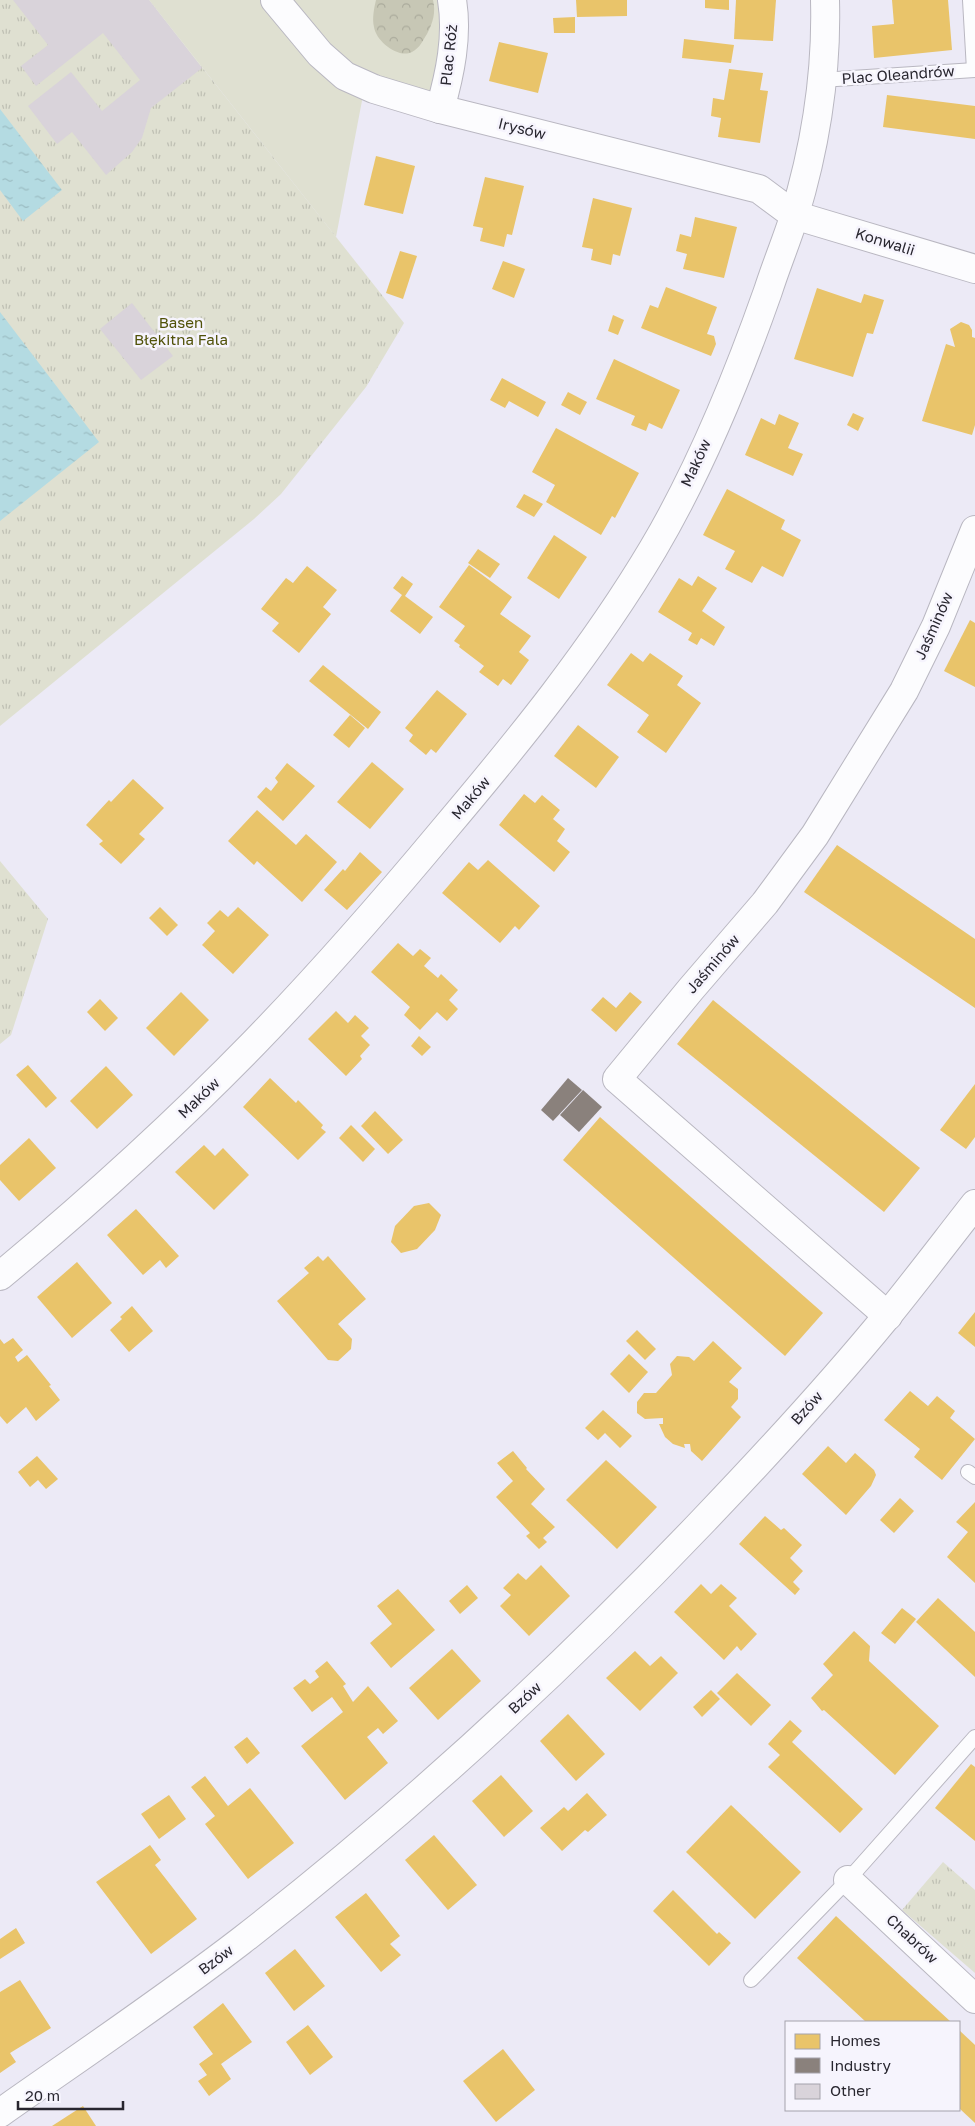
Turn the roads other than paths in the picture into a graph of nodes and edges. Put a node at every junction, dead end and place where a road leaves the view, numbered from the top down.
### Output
1 (275, 0) edge
2 (452, 0) edge
3 (825, 0) edge
4 (970, 0) edge
5 (975, 70) edge
6 (822, 80) junction
7 (440, 109) junction
8 (794, 215) junction
9 (975, 269) edge
10 (975, 530) edge
11 (975, 1204) edge
12 (0, 1276) edge
13 (888, 1316) junction
14 (975, 1737) edge
15 (848, 1880) junction
16 (751, 1980) dead end
17 (975, 1998) edge
18 (0, 2113) edge

1 - 7 street, Irysów
2 - 7 street, Plac Róż
3 - 6 street, Plac Oleandrów
4 - 5 lane, Plac Oleandrów
5 - 6 lane, Plac Oleandrów
6 - 8 street, Plac Oleandrów
7 - 8 street, Irysów
8 - 9 street, Konwalii
8 - 12 street, Maków
10 - 13 street, Jaśminów
11 - 13 street, Bzów
13 - 18 street, Bzów
14 - 15 lane
15 - 16 lane
15 - 17 street, Chabrów

